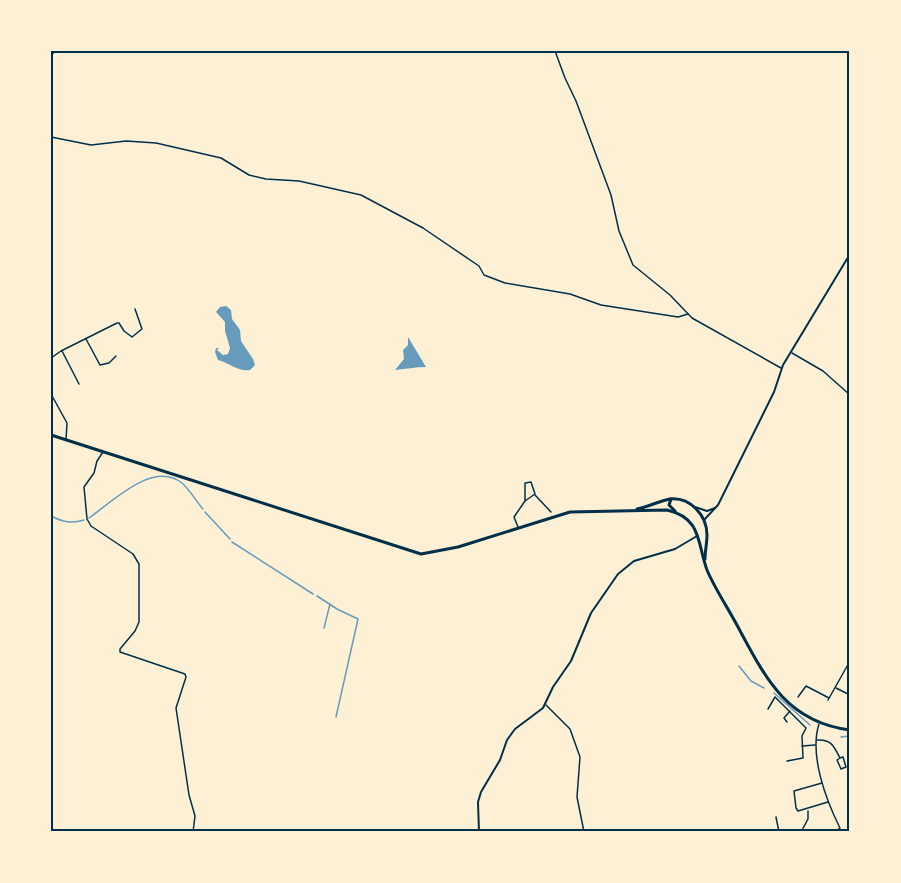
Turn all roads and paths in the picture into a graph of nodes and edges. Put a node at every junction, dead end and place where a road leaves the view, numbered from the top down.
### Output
1 (56, 51) edge
2 (555, 51) edge
3 (51, 55) edge
4 (51, 137) edge
5 (850, 254) edge
6 (135, 309) dead end
7 (688, 314) junction
8 (85, 339) junction
9 (61, 351) junction
10 (792, 353) junction
11 (116, 356) dead end
12 (51, 358) edge
13 (782, 369) junction
14 (79, 384) dead end
15 (51, 394) edge
16 (850, 395) edge
17 (51, 435) edge
18 (66, 440) junction
19 (103, 451) junction
20 (534, 495) junction
21 (671, 499) junction
22 (525, 501) junction
23 (693, 505) junction
24 (718, 505) junction
25 (630, 510) junction
26 (550, 512) dead end
27 (679, 513) junction
28 (704, 520) junction
29 (705, 525) junction
30 (518, 528) junction
31 (697, 534) junction
32 (706, 564) junction
33 (850, 661) edge
34 (836, 688) junction
35 (798, 690) dead end
36 (801, 692) junction
37 (850, 695) edge
38 (798, 697) dead end
39 (545, 704) junction
40 (768, 709) dead end
41 (790, 711) junction
42 (787, 722) dead end
43 (819, 723) junction
44 (850, 730) edge
45 (816, 740) junction
46 (816, 745) junction
47 (802, 746) junction
48 (840, 758) dead end
49 (787, 761) dead end
50 (823, 783) junction
51 (828, 802) junction
52 (808, 809) junction
53 (776, 817) dead end
54 (193, 832) edge
55 (478, 832) edge
56 (584, 832) edge
57 (779, 832) edge
58 (801, 832) edge
59 (835, 832) edge

1 - 3 street
2 - 7 street
4 - 7 street
5 - 10 street
6 - 8 street
7 - 13 street
8 - 9 street
8 - 11 street
9 - 12 street
9 - 14 street
10 - 13 street
10 - 16 street
13 - 24 street
15 - 18 street
17 - 18 main road
18 - 19 main road
19 - 30 main road
19 - 54 street
20 - 22 street
20 - 22 street
20 - 26 street
21 - 23 main road
21 - 25 main road
21 - 27 main road
22 - 30 street
23 - 24 street
23 - 28 main road
24 - 28 street
25 - 27 main road
25 - 30 main road
27 - 31 main road
28 - 29 main road
29 - 31 main road
29 - 32 main road
31 - 32 main road
31 - 39 street
32 - 43 main road
33 - 34 street
34 - 36 street
34 - 37 street
35 - 36 street
36 - 38 street
39 - 55 street
39 - 56 street
40 - 41 street
41 - 42 street
41 - 47 street
43 - 44 main road
43 - 45 street
45 - 46 street
45 - 48 street
46 - 47 street
46 - 50 street
47 - 49 street
50 - 51 street
50 - 52 street
51 - 52 street
51 - 59 street
52 - 58 street
53 - 57 street

